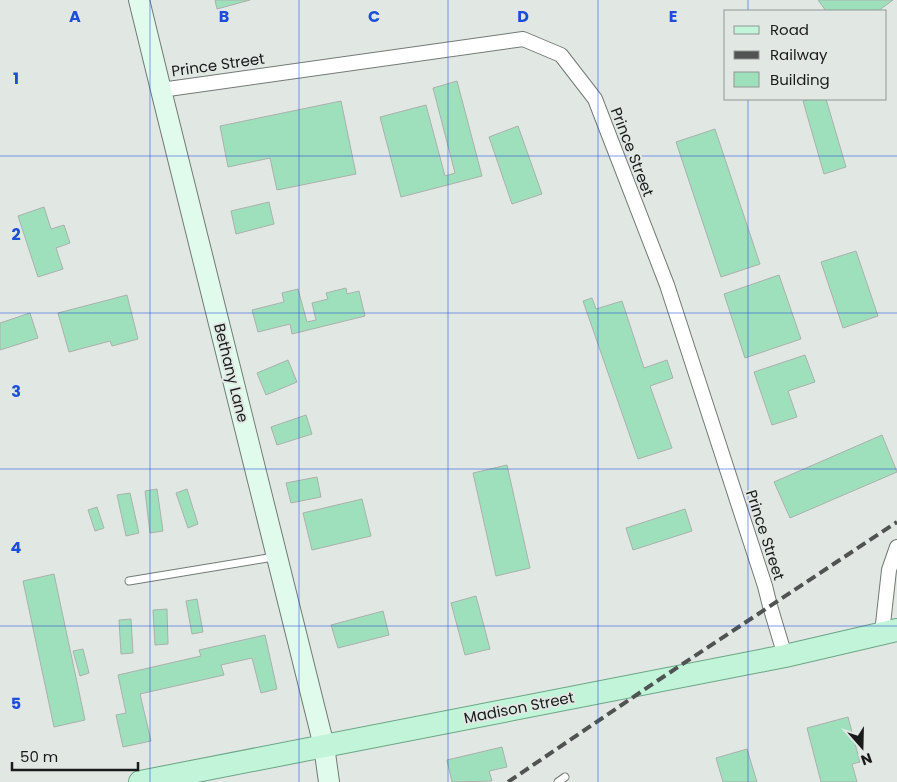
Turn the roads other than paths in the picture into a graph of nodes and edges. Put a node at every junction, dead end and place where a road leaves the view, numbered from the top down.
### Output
1 (139, 0) edge
2 (161, 90) junction
3 (897, 547) edge
4 (277, 556) junction
5 (129, 581) dead end
6 (889, 632) edge
7 (785, 656) junction
8 (324, 746) junction
9 (565, 777) dead end
10 (140, 782) edge
11 (329, 782) edge
12 (558, 782) edge

1 - 2 street, Bethany Lane
2 - 4 street, Bethany Lane
2 - 7 street, Prince Street
3 - 6 street
4 - 5 lane
4 - 8 street, Bethany Lane
6 - 7 main road, Madison Street
7 - 8 main road, Madison Street
8 - 10 main road, Madison Street
8 - 11 street, Bethany Lane
9 - 12 lane

